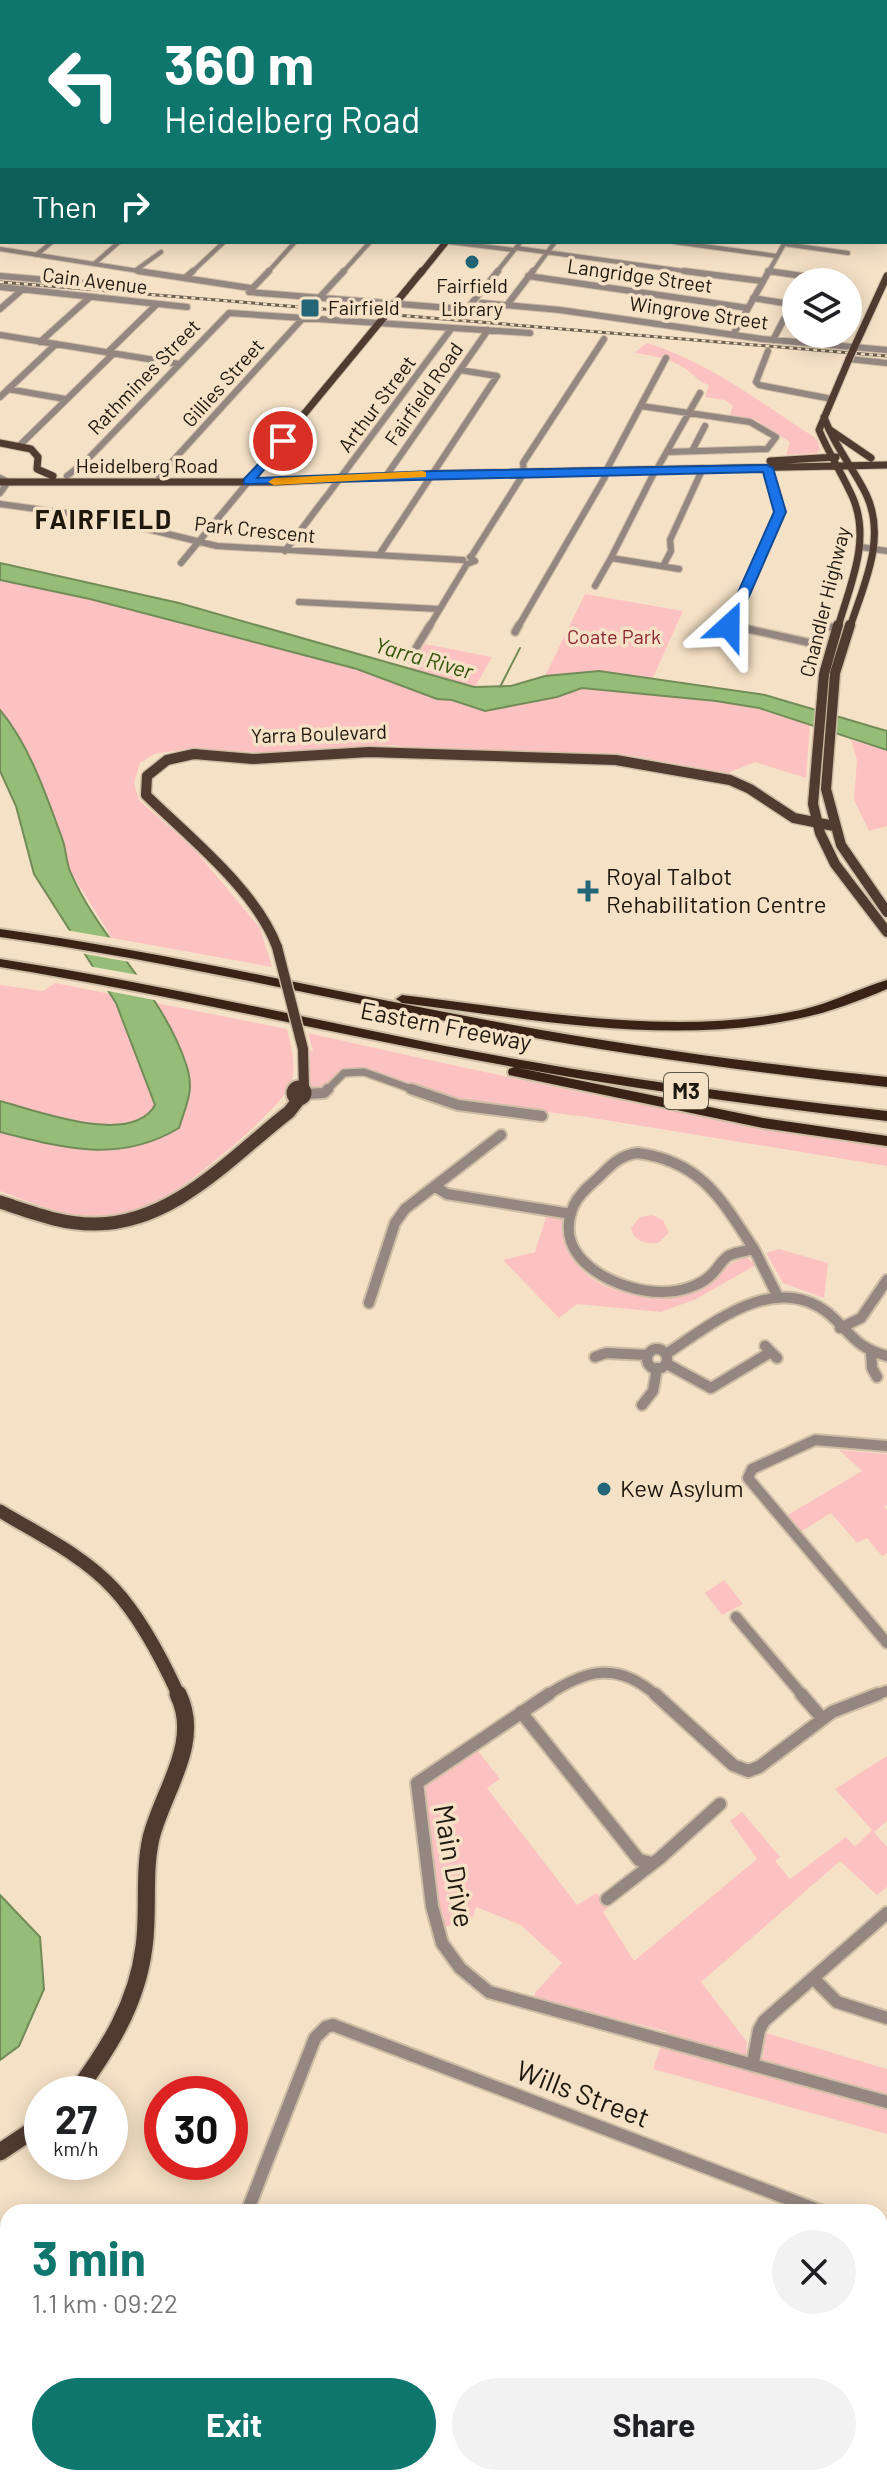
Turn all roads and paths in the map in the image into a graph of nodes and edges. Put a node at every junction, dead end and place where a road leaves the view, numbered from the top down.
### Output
1 (50, 244) edge
2 (117, 244) edge
3 (222, 244) edge
4 (293, 244) edge
5 (368, 244) edge
6 (446, 244) edge
7 (463, 244) edge
8 (553, 244) edge
9 (689, 244) edge
10 (783, 244) edge
11 (790, 244) edge
12 (516, 248) edge
13 (1, 250) edge
14 (548, 251) junction
15 (161, 252) dead end
16 (848, 253) dead end
17 (36, 255) junction
18 (776, 256) junction
19 (94, 264) junction
20 (136, 270) junction
21 (768, 271) junction
22 (782, 273) edge
23 (0, 276) edge
24 (528, 276) junction
25 (887, 276) edge
26 (185, 278) junction
27 (762, 281) junction
28 (0, 287) edge
29 (130, 287) dead end
30 (23, 289) junction
31 (250, 290) junction
32 (90, 297) junction
33 (753, 298) junction
34 (318, 299) junction
35 (482, 302) junction
36 (508, 303) junction
37 (782, 303) edge
38 (157, 304) junction
39 (394, 305) junction
40 (187, 307) dead end
41 (472, 307) junction
42 (748, 308) junction
43 (0, 309) edge
44 (303, 318) junction
45 (378, 323) junction
46 (782, 323) edge
47 (451, 329) junction
48 (488, 330) junction
49 (530, 333) dead end
50 (0, 335) edge
51 (733, 335) junction
52 (604, 339) dead end
53 (773, 340) junction
54 (40, 342) junction
55 (56, 344) junction
56 (887, 350) edge
57 (768, 351) dead end
58 (110, 353) junction
59 (851, 354) junction
60 (666, 358) dead end
61 (885, 362) edge
62 (179, 364) junction
63 (460, 370) junction
64 (8, 389) junction
65 (700, 393) dead end
66 (0, 397) edge
67 (65, 399) junction
68 (832, 399) junction
69 (641, 406) junction
70 (689, 413) junction
71 (824, 417) junction
72 (705, 426) dead end
73 (827, 429) junction
74 (0, 443) edge
75 (692, 451) junction
76 (667, 452) junction
77 (29, 454) junction
78 (270, 456) junction
79 (845, 457) junction
80 (871, 458) junction
81 (887, 458) edge
82 (834, 462) junction
83 (770, 464) junction
84 (851, 466) junction
85 (887, 466) edge
86 (819, 467) junction
87 (703, 468) junction
88 (716, 468) junction
89 (657, 469) junction
90 (605, 471) junction
91 (79, 472) junction
92 (169, 473) junction
93 (524, 473) junction
94 (435, 474) junction
95 (26, 476) junction
96 (53, 476) junction
97 (386, 476) junction
98 (279, 477) junction
99 (858, 477) junction
100 (341, 478) junction
101 (250, 480) junction
102 (44, 481) junction
103 (845, 482) junction
104 (2, 484) edge
105 (0, 504) edge
106 (197, 542) junction
107 (861, 547) junction
108 (875, 549) junction
109 (285, 551) junction
110 (887, 551) edge
111 (379, 555) junction
112 (611, 558) junction
113 (467, 560) junction
114 (181, 563) dead end
115 (663, 566) junction
116 (679, 569) dead end
117 (595, 586) dead end
118 (299, 602) dead end
119 (439, 609) junction
120 (829, 626) junction
121 (515, 632) dead end
122 (416, 648) dead end
123 (827, 686) junction
124 (813, 804) junction
125 (781, 810) junction
126 (816, 820) junction
127 (833, 822) junction
128 (887, 912) edge
129 (887, 932) edge
130 (0, 933) edge
131 (0, 963) edge
132 (887, 975) edge
133 (887, 984) edge
134 (856, 996) junction
135 (357, 998) junction
136 (442, 1049) junction
137 (887, 1082) edge
138 (300, 1093) junction
139 (542, 1116) dead end
140 (887, 1116) edge
141 (501, 1135) dead end
142 (887, 1141) edge
143 (436, 1187) junction
144 (0, 1202) edge
145 (571, 1214) junction
146 (755, 1249) junction
147 (887, 1280) edge
148 (777, 1295) junction
149 (369, 1303) dead end
150 (840, 1328) junction
151 (771, 1352) dead end
152 (871, 1353) junction
153 (647, 1355) junction
154 (887, 1356) edge
155 (595, 1357) dead end
156 (663, 1362) junction
157 (877, 1377) dead end
158 (642, 1405) dead end
159 (887, 1446) edge
160 (0, 1511) edge
161 (736, 1617) dead end
162 (887, 1643) edge
163 (887, 1691) edge
164 (521, 1712) junction
165 (821, 1717) junction
166 (720, 1804) dead end
167 (652, 1863) junction
168 (607, 1899) dead end
169 (887, 1913) edge
170 (813, 1978) junction
171 (887, 2018) edge
172 (753, 2063) junction
173 (88, 2076) edge
174 (887, 2102) edge
175 (24, 2136) edge
176 (0, 2152) edge
177 (250, 2204) edge
178 (802, 2204) edge

1 - 17 street
2 - 19 street
3 - 26 street
4 - 31 street
5 - 34 street
6 - 39 main road
7 - 12 street
8 - 14 street
9 - 18 street
10 - 18 street
11 - 16 street
12 - 14 street
12 - 35 street
13 - 17 street
14 - 24 street
14 - 27 street
15 - 20 street
17 - 19 street
18 - 21 street
19 - 20 street
20 - 26 street
21 - 22 street
21 - 27 street
23 - 29 street
24 - 36 street
24 - 42 street, Langridge Street
25 - 59 main road
26 - 31 street
27 - 33 street
28 - 30 street, Cain Avenue
30 - 32 street, Cain Avenue
30 - 43 street
31 - 34 street
32 - 38 street, Cain Avenue
32 - 54 street
33 - 37 street
33 - 42 street
34 - 39 street
35 - 36 street, Wingrove Street
35 - 41 street, Wingrove Street
35 - 41 street
36 - 51 street, Wingrove Street
38 - 40 street, Cain Avenue
38 - 58 street
39 - 41 street
39 - 45 main road
42 - 51 street
44 - 45 street
44 - 62 street, Rathmines Street
44 - 92 street, Gillies Street
45 - 47 street
45 - 78 main road
46 - 53 street
47 - 48 street
47 - 100 street, Arthur Street
48 - 49 street
48 - 63 street, Fairfield Road
50 - 54 street
51 - 53 street, Wingrove Street
52 - 93 street
53 - 59 street, Wingrove Street
54 - 55 street
55 - 58 street
55 - 64 street
56 - 59 street, Wingrove Street
57 - 68 street
58 - 62 street
58 - 67 street
59 - 61 street
59 - 68 main road
60 - 69 street
62 - 91 street, Rathmines Street
63 - 94 street
63 - 97 street, Fairfield Road
64 - 66 street
64 - 67 street
65 - 70 street
67 - 77 street
68 - 71 main road
69 - 70 street
69 - 90 street
70 - 75 street
70 - 76 street
71 - 73 main road, Chandler Highway
71 - 82 main road, Chandler Highway
72 - 75 street
73 - 79 main road, Chandler Highway
73 - 80 main road
74 - 77 main road
75 - 76 street
76 - 89 street
77 - 95 main road
77 - 96 main road
78 - 98 main road
78 - 101 main road
79 - 80 main road, Heidelberg Road
79 - 82 main road, Heidelberg Road
79 - 84 main road, Chandler Highway
80 - 81 main road, Heidelberg Road
82 - 83 main road
82 - 84 main road, Heidelberg Road
82 - 86 main road, Heidelberg Road
82 - 103 main road, Chandler Highway
83 - 86 main road, Heidelberg Road
83 - 88 main road, Heidelberg Road
83 - 88 main road, Heidelberg Road
83 - 120 street
84 - 85 main road, Heidelberg Road
84 - 99 main road, Chandler Highway
85 - 99 main road
86 - 103 main road
87 - 88 main road, Heidelberg Road
87 - 89 main road, Heidelberg Road
87 - 115 street
89 - 90 main road, Heidelberg Road
89 - 112 street
90 - 93 main road, Heidelberg Road
90 - 121 street
91 - 92 main road, Heidelberg Road
91 - 96 main road, Heidelberg Road
92 - 101 main road, Heidelberg Road
93 - 94 main road, Heidelberg Road
93 - 113 street
94 - 97 main road, Heidelberg Road
94 - 111 street
95 - 96 main road, Heidelberg Road
95 - 102 main road
95 - 104 main road, Heidelberg Road
97 - 100 main road, Heidelberg Road
98 - 100 main road, Heidelberg Road
98 - 101 main road, Heidelberg Road
99 - 108 main road, Chandler Highway
100 - 101 main road, Heidelberg Road
100 - 109 street, Arthur Street
101 - 102 main road, Heidelberg Road
101 - 106 street
102 - 104 main road, Heidelberg Road
103 - 107 main road, Chandler Highway
105 - 106 street, Park Crescent
106 - 109 street, Park Crescent
106 - 114 street
107 - 108 street
107 - 120 main road, Chandler Highway
108 - 110 street
108 - 123 main road, Chandler Highway
109 - 111 street, Park Crescent
111 - 113 street, Park Crescent
112 - 115 street
112 - 117 street
113 - 119 street
115 - 116 street
118 - 119 street
119 - 122 street
120 - 123 main road, Chandler Highway
123 - 124 main road, Chandler Highway
123 - 127 main road, Chandler Highway
124 - 125 main road
124 - 126 main road, Chandler Highway
125 - 126 main road, Yarra Boulevard
125 - 138 main road, Yarra Boulevard, bridge
126 - 127 main road, Yarra Boulevard
126 - 129 main road, Chandler Highway
127 - 128 main road, Chandler Highway
130 - 135 highway, Eastern Freeway / M3
131 - 136 highway, Eastern Freeway / M3
132 - 134 highway
133 - 134 highway
134 - 135 highway
135 - 137 highway, Eastern Freeway / M3
136 - 140 highway, Eastern Freeway / M3
136 - 142 highway
138 - 139 street
138 - 144 main road
141 - 143 street
143 - 145 street
143 - 149 street
145 - 146 street
145 - 146 street
146 - 148 street
147 - 150 street
148 - 150 street
148 - 156 street
150 - 152 street
151 - 156 street
152 - 154 street
152 - 157 street
153 - 155 street
153 - 156 street
153 - 156 street
156 - 158 street
159 - 162 street
160 - 173 main road
161 - 165 street
163 - 165 street, Main Drive
164 - 165 street, Main Drive
164 - 167 street
164 - 172 street, Main Drive
166 - 167 street
167 - 168 street
169 - 170 street
170 - 171 street
170 - 172 street
172 - 174 street, Main Drive
175 - 176 main road
177 - 178 street, Wills Street

